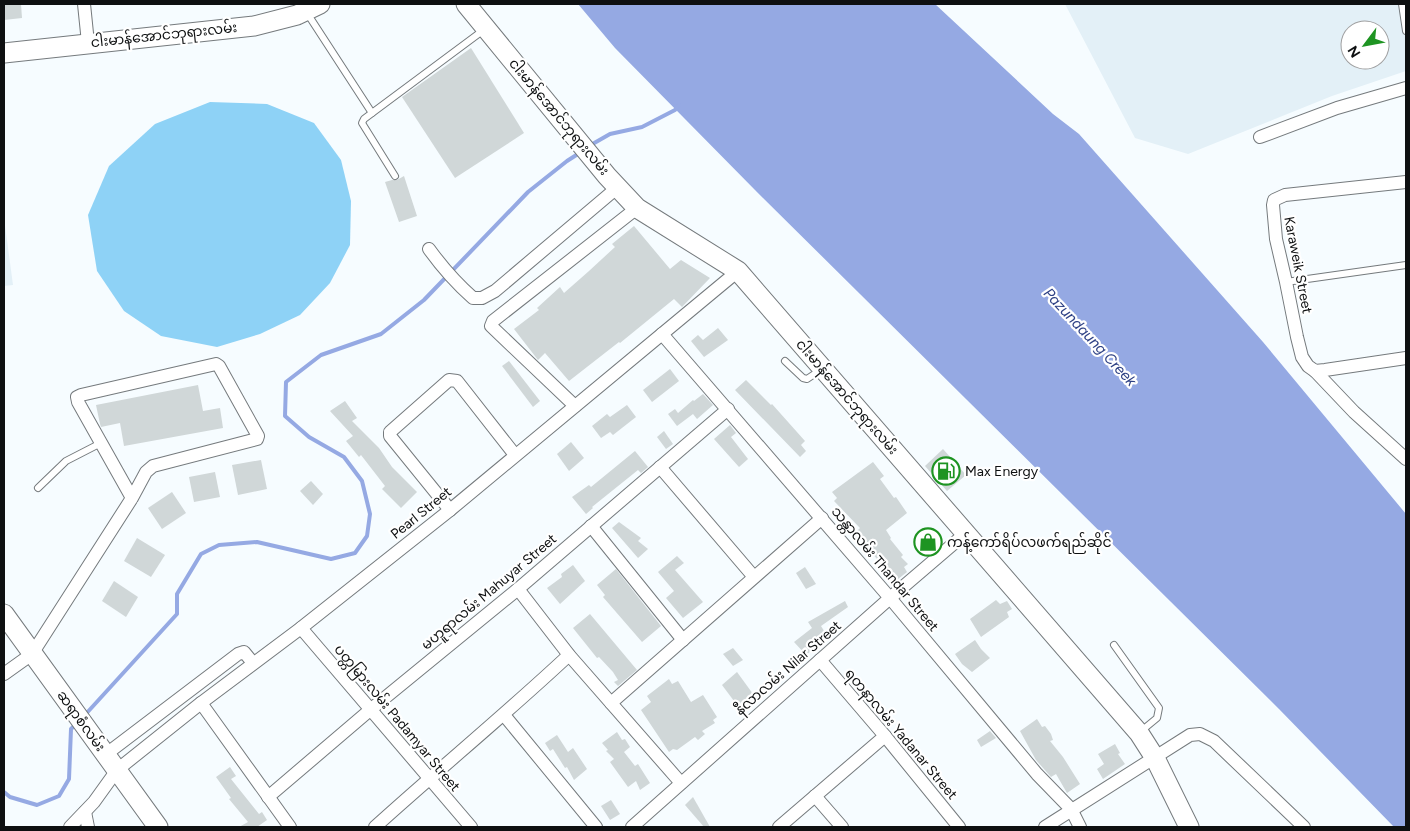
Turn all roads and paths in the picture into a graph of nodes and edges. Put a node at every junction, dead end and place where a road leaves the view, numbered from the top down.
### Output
1 (84, 4) edge
2 (466, 4) edge
3 (1402, 4) edge
4 (313, 7) edge
5 (486, 28) junction
6 (1406, 31) edge
7 (88, 43) junction
8 (4, 53) edge
9 (1406, 88) edge
10 (372, 113) junction
11 (1260, 137) dead end
12 (395, 176) dead end
13 (1406, 182) edge
14 (618, 187) junction
15 (636, 208) junction
16 (430, 249) dead end
17 (1406, 265) edge
18 (738, 271) junction
19 (1286, 282) junction
20 (662, 334) junction
21 (1406, 358) edge
22 (785, 361) dead end
23 (823, 368) junction
24 (1314, 371) junction
25 (575, 406) junction
26 (728, 408) junction
27 (101, 443) junction
28 (516, 455) junction
29 (1406, 459) edge
30 (660, 467) junction
31 (38, 488) dead end
32 (132, 498) junction
33 (450, 510) junction
34 (822, 518) junction
35 (591, 526) junction
36 (966, 533) junction
37 (754, 577) junction
38 (518, 589) junction
39 (890, 598) junction
40 (4, 614) edge
41 (301, 628) junction
42 (683, 640) junction
43 (1114, 645) dead end
44 (32, 654) junction
45 (569, 655) junction
46 (820, 660) junction
47 (254, 663) junction
48 (4, 674) edge
49 (201, 703) junction
50 (611, 703) junction
51 (370, 710) junction
52 (504, 715) junction
53 (1139, 733) junction
54 (885, 736) junction
55 (105, 756) junction
56 (1155, 758) junction
57 (117, 770) junction
58 (429, 778) junction
59 (681, 783) junction
60 (815, 796) junction
61 (268, 797) junction
62 (1071, 809) junction
63 (85, 812) junction
64 (70, 827) edge
65 (88, 827) edge
66 (158, 827) edge
67 (290, 827) edge
68 (375, 827) edge
69 (471, 827) edge
70 (596, 827) edge
71 (632, 827) edge
72 (779, 827) edge
73 (842, 827) edge
74 (959, 827) edge
75 (1045, 827) edge
76 (1080, 827) edge
77 (1189, 827) edge
78 (1304, 827) edge

1 - 7 street
2 - 5 main road, ငါးမာန်အောင်ဘုရားလမ်း
3 - 6 lane
4 - 7 main road, ငါးမာန်အောင်ဘုရားလမ်း
4 - 10 lane
5 - 10 lane
5 - 14 main road, ငါးမာန်အောင်ဘုရားလမ်း
7 - 8 main road, ငါးမာန်အောင်ဘုရားလမ်း
9 - 11 street
10 - 12 lane
13 - 19 street, Karaweik Street
14 - 15 main road, ငါးမာန်အောင်ဘုရားလမ်း
14 - 16 street
15 - 18 main road, ငါးမာန်အောင်ဘုရားလမ်း
15 - 25 street
17 - 19 lane
18 - 20 street, Pearl Street
18 - 23 main road, ငါးမာန်အောင်ဘုရားလမ်း
19 - 24 street, Karaweik Street
20 - 25 street, Pearl Street
20 - 26 street, သန္တာလမ်း Thandar Street
21 - 24 street
22 - 23 lane
23 - 36 main road, ငါးမာန်အောင်ဘုရားလမ်း
24 - 29 street, Karaweik Street
25 - 28 street, Pearl Street
26 - 30 street, မဟူရာလမ်း Mahuyar Street
26 - 34 street, သန္တာလမ်း Thandar Street
27 - 31 lane
27 - 32 street
27 - 32 street
28 - 33 street, Pearl Street
28 - 33 street
30 - 35 street, မဟူရာလမ်း Mahuyar Street
30 - 37 street
32 - 44 street
33 - 41 street, Pearl Street
34 - 37 street
34 - 39 street, သန္တာလမ်း Thandar Street
35 - 38 street, မဟူရာလမ်း Mahuyar Street
35 - 42 street
36 - 39 street, နီလာလမ်း Nilar Street
36 - 53 main road, ငါးမာန်အောင်ဘုရားလမ်း
37 - 42 street
38 - 45 street
38 - 51 street, မဟူရာလမ်း Mahuyar Street
39 - 46 street, နီလာလမ်း Nilar Street
39 - 62 street, သန္တာလမ်း Thandar Street
40 - 44 main road, ဆရာစံလမ်း
41 - 47 street, Pearl Street
41 - 51 street, ပတ္တမြားလမ်း Padamyar Street
42 - 50 street
43 - 53 lane
44 - 48 street
44 - 55 main road, ဆရာစံလမ်း
45 - 50 street
45 - 52 street
46 - 54 street, ရတနာလမ်း Yadanar Street
46 - 59 street, နီလာလမ်း Nilar Street
47 - 49 street, Pearl Street
47 - 55 street
49 - 57 street, Pearl Street
49 - 61 street
50 - 59 street
51 - 58 street, ပတ္တမြားလမ်း Padamyar Street
51 - 61 street, မဟူရာလမ်း Mahuyar Street
52 - 58 street
52 - 70 street
53 - 56 main road, ငါးမာန်အောင်ဘုရားလမ်း
54 - 60 street
54 - 74 street, ရတနာလမ်း Yadanar Street
55 - 57 main road, ဆရာစံလမ်း
56 - 62 street
56 - 77 main road, ငါးမာန်အောင်ဘုရားလမ်း
56 - 78 street
57 - 63 street, Pearl Street
57 - 66 main road, ဆရာစံလမ်း
58 - 68 street
58 - 69 street, ပတ္တမြားလမ်း Padamyar Street
59 - 71 street, နီလာလမ်း Nilar Street
60 - 72 street
60 - 73 street
61 - 67 street
62 - 75 street
62 - 76 street, သန္တာလမ်း Thandar Street
63 - 64 street, Pearl Street
63 - 65 street

